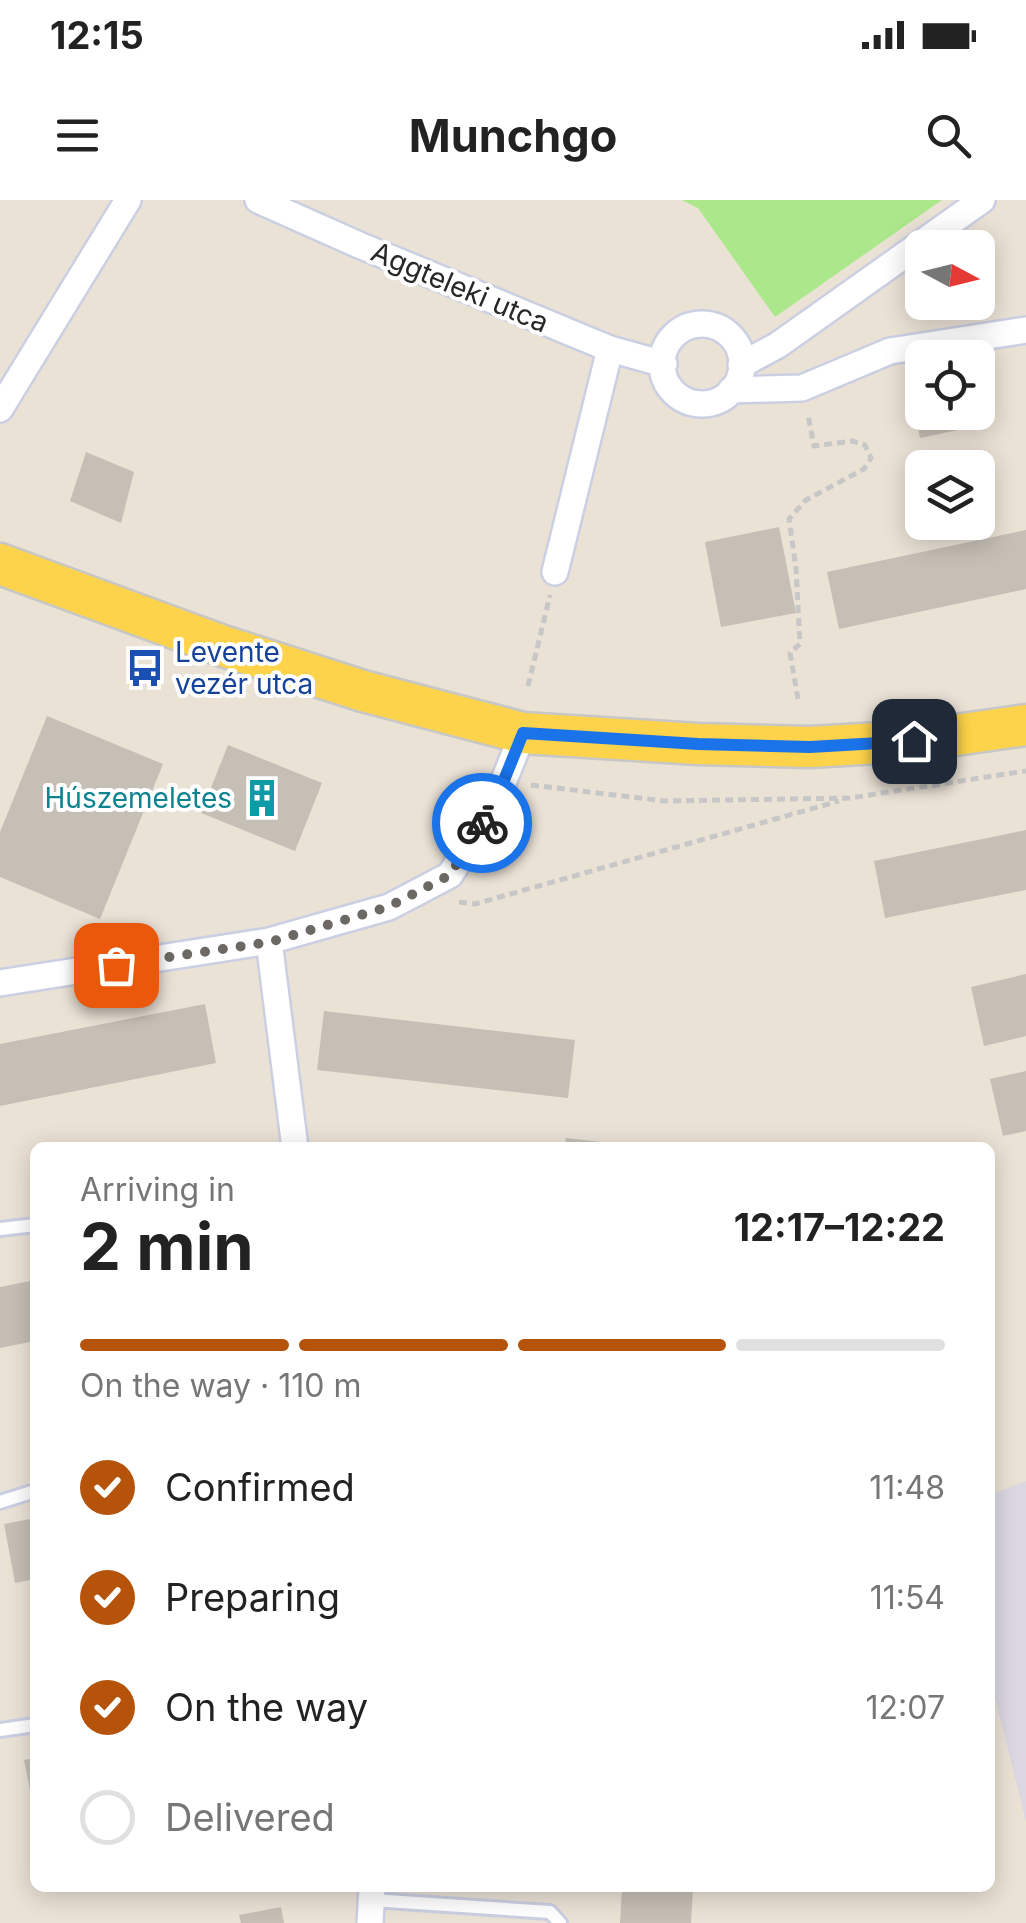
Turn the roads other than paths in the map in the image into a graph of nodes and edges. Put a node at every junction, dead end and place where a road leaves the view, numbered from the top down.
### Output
1 (128, 200) edge
2 (258, 200) edge
3 (982, 200) edge
4 (1026, 330) edge
5 (610, 349) junction
6 (664, 364) junction
7 (742, 365) junction
8 (731, 390) junction
9 (0, 409) edge
10 (0, 564) edge
11 (555, 572) road end
12 (1026, 725) edge
13 (523, 733) junction
14 (270, 942) junction
15 (0, 983) edge
16 (294, 1142) edge
17 (30, 1226) edge
18 (0, 1229) edge
19 (30, 1493) edge
20 (0, 1502) edge
21 (30, 1726) edge
22 (0, 1730) edge
23 (372, 1904) edge
24 (560, 1923) edge

1 - 9 street
2 - 5 street, Aggteleki utca
3 - 7 street
4 - 8 street
5 - 6 street, Aggteleki utca
5 - 11 street
6 - 7 street
6 - 8 street
7 - 8 street
10 - 13 main road
12 - 13 main road
13 - 14 street
14 - 15 street
14 - 16 street
17 - 18 lane
19 - 20 lane
21 - 22 lane
23 - 24 lane

